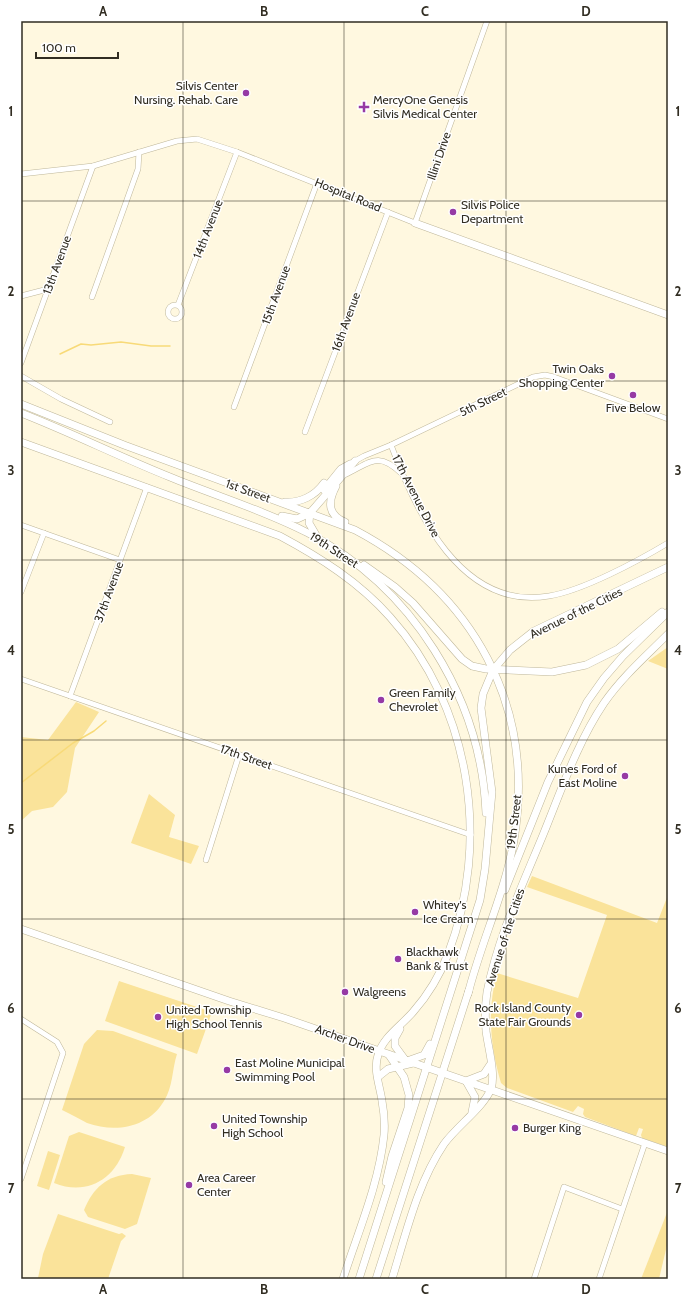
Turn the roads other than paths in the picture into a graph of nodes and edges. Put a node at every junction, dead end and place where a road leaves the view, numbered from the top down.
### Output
1 (487, 21) edge
2 (139, 152) junction
3 (237, 152) junction
4 (93, 166) junction
5 (21, 174) edge
6 (317, 183) junction
7 (388, 212) junction
8 (415, 223) junction
9 (48, 288) junction
10 (21, 296) edge
11 (92, 297) dead end
12 (178, 306) dead end
13 (668, 315) edge
14 (21, 363) edge
15 (21, 376) edge
16 (21, 404) edge
17 (234, 407) dead end
18 (21, 413) edge
19 (668, 418) edge
20 (110, 422) dead end
21 (305, 432) dead end
22 (21, 442) edge
23 (391, 445) junction
24 (354, 462) junction
25 (404, 476) junction
26 (340, 477) junction
27 (147, 488) junction
28 (200, 489) junction
29 (278, 501) junction
30 (310, 513) junction
31 (21, 525) edge
32 (44, 533) junction
33 (319, 538) junction
34 (668, 543) edge
35 (336, 549) junction
36 (120, 560) junction
37 (668, 567) edge
38 (436, 588) junction
39 (21, 592) edge
40 (668, 608) edge
41 (456, 610) joint
42 (668, 612) edge
43 (668, 634) edge
44 (493, 670) junction
45 (21, 679) edge
46 (70, 696) junction
47 (239, 755) junction
48 (471, 835) junction
49 (487, 840) junction
50 (206, 860) dead end
51 (21, 929) edge
52 (469, 938) junction
53 (468, 994) junction
54 (21, 1018) edge
55 (404, 1022) junction
56 (378, 1052) junction
57 (388, 1055) junction
58 (410, 1062) junction
59 (490, 1065) junction
60 (398, 1068) junction
61 (427, 1068) junction
62 (442, 1073) junction
63 (378, 1077) junction
64 (466, 1081) junction
65 (438, 1085) junction
66 (490, 1089) junction
67 (471, 1113) junction
68 (645, 1143) junction
69 (668, 1151) edge
70 (21, 1179) edge
71 (407, 1182) dead end
72 (622, 1209) junction
73 (379, 1217) junction
74 (343, 1279) edge
75 (359, 1279) edge
76 (376, 1279) edge
77 (392, 1279) edge
78 (534, 1279) edge
79 (599, 1279) edge

1 - 8 street, Illini Drive
2 - 3 street, Hospital Road
2 - 4 street, Hospital Road
2 - 11 street
3 - 6 street, Hospital Road
3 - 12 street, 14th Avenue
4 - 5 street, Hospital Road
4 - 9 street, 13th Avenue
6 - 7 street, Hospital Road
6 - 17 street, 15th Avenue
7 - 8 street, Hospital Road
7 - 21 street, 16th Avenue
8 - 13 main road, Hospital Road
9 - 10 street
9 - 14 street, 13th Avenue
15 - 20 street
16 - 29 main road, 1st Street
18 - 28 main road, 19th Street
19 - 23 street, 5th Street
22 - 27 main road, 19th Street
23 - 24 street, 17th Avenue Drive
23 - 25 street, 17th Avenue Drive
24 - 26 main road
24 - 29 main road
24 - 30 main road
25 - 26 street
25 - 34 street, 17th Avenue Drive
26 - 30 main road
26 - 38 main road
27 - 36 street, 37th Avenue
27 - 48 main road, 19th Street
28 - 30 main road
28 - 33 main road, 19th Street
29 - 30 main road, 1st Street
30 - 33 main road
30 - 38 main road, 1st Street
31 - 32 street
32 - 36 street
32 - 39 street
33 - 35 main road, 19th Street
35 - 44 main road
35 - 49 main road, 19th Street
36 - 46 street, 37th Avenue
37 - 44 main road, Avenue of the Cities
38 - 41 main road, 1st Street
40 - 44 main road
41 - 44 main road, 19th Street
42 - 53 main road, Avenue of the Cities
43 - 59 main road, Avenue of the Cities
44 - 49 main road, Avenue of the Cities
44 - 53 main road, 19th Street
45 - 46 street, 17th Street
46 - 47 street, 17th Street
47 - 48 street, 17th Street
47 - 50 street
48 - 55 main road
49 - 52 main road, Avenue of the Cities
51 - 56 main road, Archer Drive
52 - 58 main road
52 - 61 main road, Avenue of the Cities
53 - 62 main road, Avenue of the Cities
54 - 70 street
55 - 56 main road
55 - 58 main road
56 - 57 main road, Archer Drive
56 - 63 main road
57 - 58 main road, Archer Drive
57 - 60 main road
58 - 60 main road
58 - 61 main road, Archer Drive
59 - 64 main road
59 - 66 main road, Avenue of the Cities
60 - 63 main road
60 - 73 main road
61 - 62 main road, Archer Drive
61 - 73 main road, Avenue of the Cities
62 - 64 main road, Archer Drive
62 - 65 main road, Avenue of the Cities
63 - 74 main road
64 - 66 main road, Archer Drive
64 - 67 main road
65 - 71 main road, Avenue of the Cities
65 - 76 main road, Avenue of the Cities
66 - 67 main road
66 - 68 main road, Archer Drive
67 - 77 main road
68 - 69 main road, Archer Drive
68 - 72 street
72 - 78 street
72 - 79 street
73 - 75 main road, Avenue of the Cities

